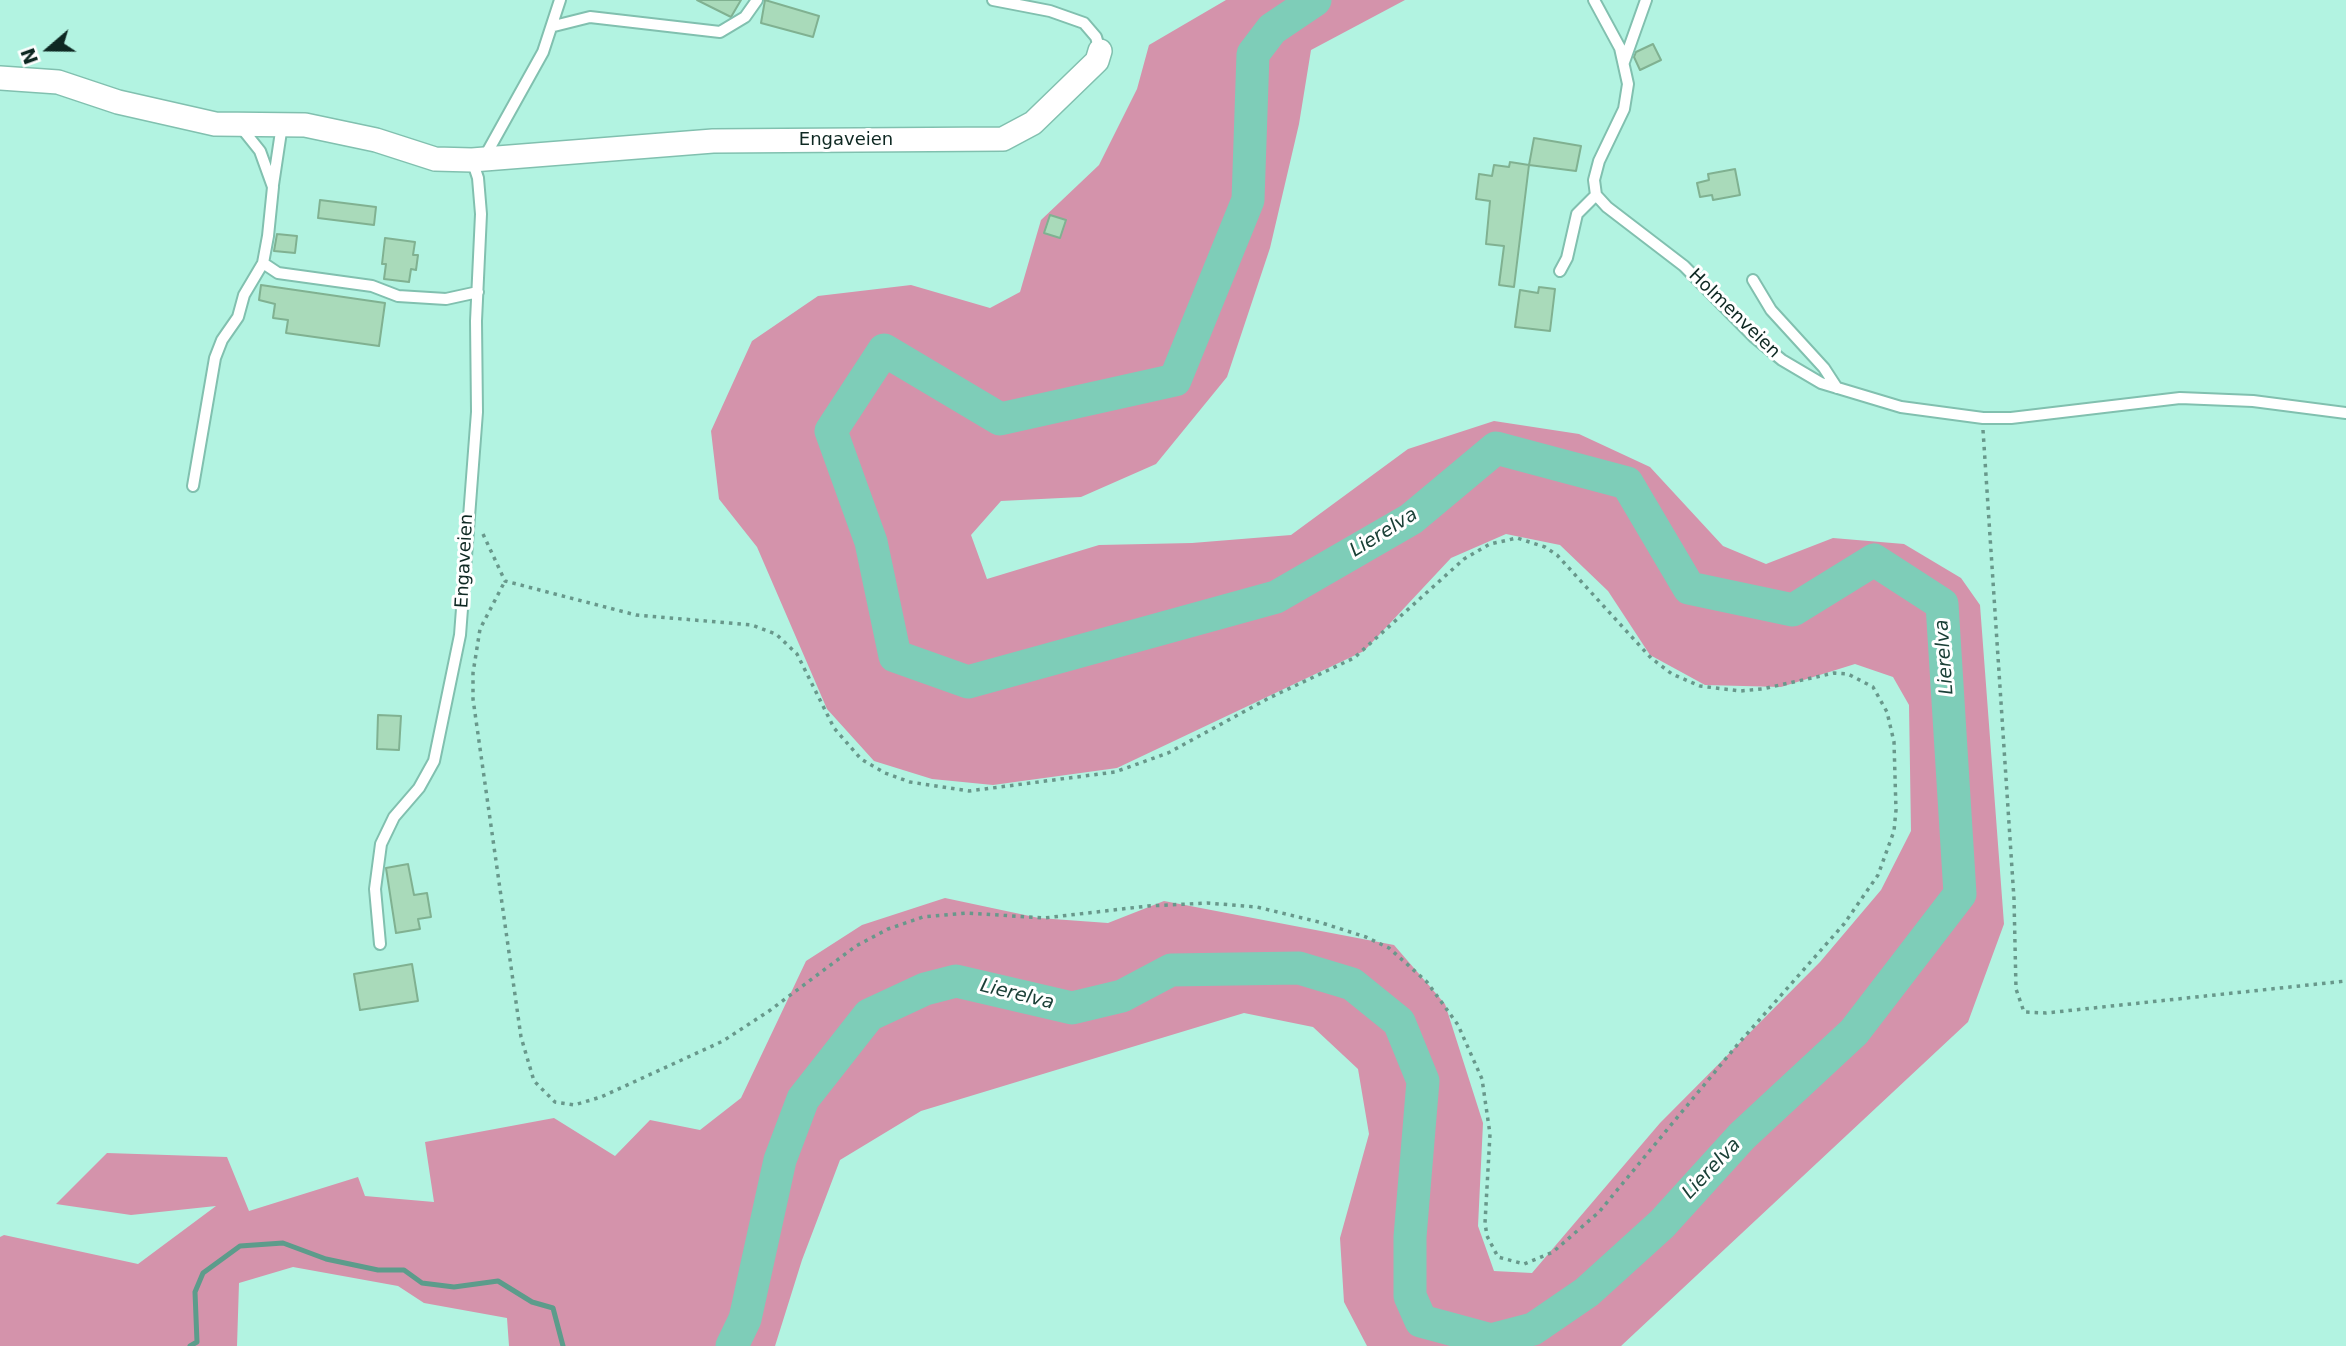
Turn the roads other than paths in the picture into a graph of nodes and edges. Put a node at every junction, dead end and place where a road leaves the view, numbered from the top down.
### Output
1 (560, 0) edge
2 (757, 0) edge
3 (993, 0) edge
4 (1594, 0) edge
5 (1646, 0) edge
6 (554, 26) junction
7 (1100, 51) joint
8 (1624, 62) junction
9 (0, 78) edge
10 (282, 125) junction
11 (240, 126) junction
12 (478, 159) junction
13 (273, 187) junction
14 (1597, 195) junction
15 (263, 263) junction
16 (1560, 271) dead end
17 (1753, 280) dead end
18 (478, 292) junction
19 (1837, 388) junction
20 (2346, 413) edge
21 (193, 486) dead end
22 (380, 944) dead end

1 - 6 lane
2 - 6 lane
3 - 7 lane
4 - 8 lane
5 - 8 lane
6 - 12 lane
7 - 12 street, Engaveien
8 - 14 lane
9 - 11 street, Engaveien
10 - 11 street, Engaveien
10 - 12 street, Engaveien
10 - 13 lane
11 - 13 lane
12 - 18 lane, Engaveien
13 - 15 lane
14 - 16 lane
14 - 19 lane, Holmenveien
15 - 18 lane
15 - 21 lane
17 - 19 lane
18 - 22 lane, Engaveien
19 - 20 lane, Holmenveien

